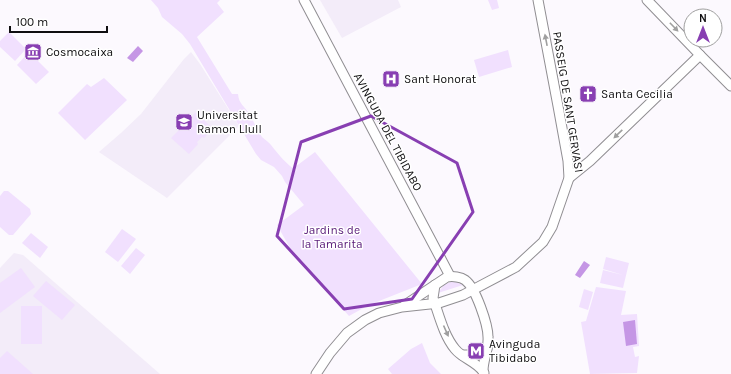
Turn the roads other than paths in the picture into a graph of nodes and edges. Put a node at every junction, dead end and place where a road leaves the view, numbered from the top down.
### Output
1 (304, 0) edge
2 (538, 0) edge
3 (647, 0) edge
4 (700, 55) junction
5 (731, 86) edge
6 (568, 161) junction
7 (581, 168) junction
8 (569, 178) junction
9 (450, 276) junction
10 (435, 285) junction
11 (473, 290) junction
12 (434, 304) junction
13 (402, 307) junction
14 (487, 349) junction
15 (462, 356) junction
16 (483, 372) edge
17 (316, 374) edge

1 - 9 street, AVINGUDA DEL TIBIDABO
6 -> 2 street, PASSEIG DE SANT GERVASI
3 -> 4 street
4 - 5 street
4 -> 7 street
6 - 7 street
6 - 8 street, PASSEIG DE SANT GERVASI
7 - 8 street
8 - 11 street, PASSEIG DE SANT GERVASI
9 - 10 street
9 - 11 street
10 - 12 street
10 - 13 street
11 - 12 street, PASSEIG DE SANT GERVASI
11 - 14 street
12 - 13 street, PASSEIG DE SANT GERVASI
12 -> 15 street
13 - 17 street, PASSEIG DE SANT GERVASI
14 - 15 street
14 - 16 street
15 - 16 street

